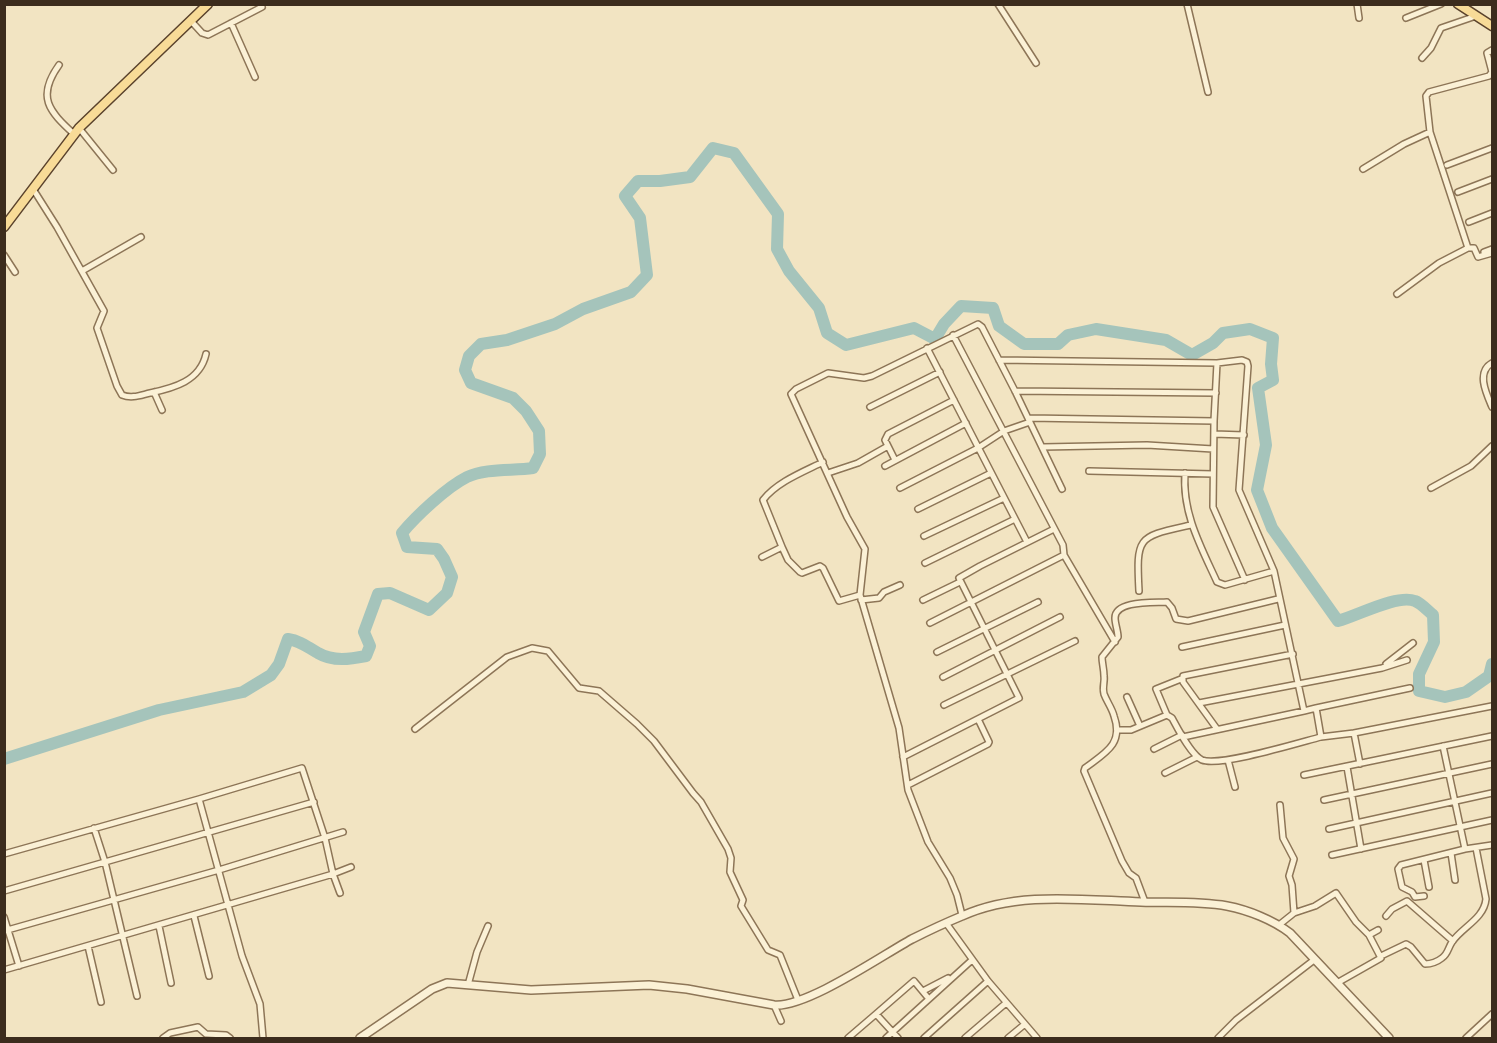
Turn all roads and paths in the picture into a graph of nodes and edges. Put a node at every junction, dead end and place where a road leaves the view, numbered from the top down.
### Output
1 (208, 4) edge
2 (998, 4) edge
3 (1187, 4) edge
4 (1357, 4) edge
5 (1441, 4) edge
6 (1458, 4) edge
7 (262, 7) dead end
8 (1477, 16) junction
9 (1359, 18) dead end
10 (1406, 18) dead end
11 (191, 21) junction
12 (231, 23) junction
13 (1492, 26) edge
14 (1492, 50) edge
15 (1422, 58) dead end
16 (1036, 63) dead end
17 (59, 65) dead end
18 (255, 77) dead end
19 (1208, 92) dead end
20 (76, 131) junction
21 (1430, 132) junction
22 (1492, 148) edge
23 (1447, 165) dead end
24 (1364, 169) dead end
25 (113, 170) dead end
26 (1492, 179) edge
27 (33, 189) junction
28 (1458, 192) dead end
29 (1492, 213) edge
30 (1468, 222) dead end
31 (4, 227) edge
32 (141, 237) dead end
33 (1468, 248) junction
34 (1492, 249) edge
35 (1484, 252) dead end
36 (1492, 253) edge
37 (4, 255) edge
38 (82, 271) junction
39 (15, 273) dead end
40 (1397, 294) dead end
41 (953, 335) junction
42 (927, 348) junction
43 (206, 354) dead end
44 (999, 360) junction
45 (1217, 363) junction
46 (1492, 363) edge
47 (940, 372) junction
48 (1015, 391) junction
49 (154, 392) junction
50 (1216, 393) junction
51 (954, 400) junction
52 (870, 407) dead end
53 (1492, 407) edge
54 (162, 410) dead end
55 (1030, 420) junction
56 (1214, 421) junction
57 (966, 423) junction
58 (1004, 431) junction
59 (1214, 434) junction
60 (1244, 435) junction
61 (888, 446) junction
62 (1492, 446) edge
63 (1043, 447) junction
64 (978, 448) junction
65 (1213, 448) junction
66 (895, 460) junction
67 (823, 462) junction
68 (885, 466) dead end
69 (1089, 471) dead end
70 (828, 473) junction
71 (991, 473) junction
72 (1185, 473) junction
73 (1213, 474) junction
74 (900, 488) dead end
75 (1431, 488) dead end
76 (1062, 489) dead end
77 (1004, 498) junction
78 (918, 509) dead end
79 (1015, 519) junction
80 (1191, 525) junction
81 (1054, 529) junction
82 (924, 536) dead end
83 (1027, 542) junction
84 (782, 547) junction
85 (1064, 555) junction
86 (762, 556) dead end
87 (925, 563) dead end
88 (1274, 571) junction
89 (1245, 580) junction
90 (960, 582) junction
91 (900, 585) dead end
92 (1139, 591) dead end
93 (861, 597) junction
94 (1278, 599) junction
95 (923, 600) dead end
96 (971, 602) junction
97 (1038, 602) dead end
98 (1060, 617) dead end
99 (930, 623) dead end
100 (1286, 625) junction
101 (985, 628) junction
102 (1075, 641) dead end
103 (1115, 642) junction
104 (1413, 643) dead end
105 (1182, 647) dead end
106 (996, 650) junction
107 (937, 652) dead end
108 (1293, 654) junction
109 (1407, 660) dead end
110 (1382, 668) junction
111 (1008, 674) junction
112 (943, 677) dead end
113 (1181, 679) junction
114 (1299, 684) junction
115 (1410, 688) dead end
116 (1127, 697) dead end
117 (1199, 703) junction
118 (944, 705) dead end
119 (1492, 706) edge
120 (1316, 708) junction
121 (1304, 711) junction
122 (1167, 715) junction
123 (978, 719) junction
124 (1140, 726) junction
125 (414, 729) dead end
126 (1217, 729) junction
127 (1117, 730) junction
128 (1354, 733) junction
129 (1182, 736) junction
130 (1492, 736) edge
131 (1321, 738) junction
132 (1443, 746) junction
133 (1154, 749) dead end
134 (903, 757) junction
135 (1197, 757) junction
136 (1228, 760) junction
137 (1360, 764) junction
138 (1492, 764) edge
139 (1347, 767) junction
140 (1165, 773) dead end
141 (1449, 773) junction
142 (1304, 775) dead end
143 (908, 784) junction
144 (1235, 787) dead end
145 (1492, 793) edge
146 (1353, 794) junction
147 (199, 799) junction
148 (1324, 800) dead end
149 (1455, 800) junction
150 (314, 802) junction
151 (1280, 805) dead end
152 (1492, 820) edge
153 (1358, 823) junction
154 (1460, 827) junction
155 (94, 828) junction
156 (1329, 829) dead end
157 (343, 832) dead end
158 (208, 834) junction
159 (325, 838) junction
160 (1492, 845) edge
161 (1476, 848) junction
162 (1361, 849) junction
163 (1465, 849) junction
164 (1451, 853) junction
165 (4, 854) edge
166 (1332, 855) dead end
167 (1424, 860) junction
168 (105, 862) junction
169 (351, 867) dead end
170 (219, 870) junction
171 (333, 874) junction
172 (1455, 880) dead end
173 (1430, 887) dead end
174 (4, 891) edge
175 (340, 893) dead end
176 (1424, 896) dead end
177 (114, 899) junction
178 (1145, 902) junction
179 (229, 906) junction
180 (1294, 913) junction
181 (962, 915) junction
182 (194, 916) junction
183 (1386, 916) dead end
184 (4, 917) edge
185 (946, 923) junction
186 (1279, 925) junction
187 (159, 926) junction
188 (488, 926) dead end
189 (6, 930) edge
190 (1378, 930) dead end
191 (1369, 934) junction
192 (123, 936) junction
193 (1453, 941) junction
194 (88, 946) junction
195 (1381, 956) junction
196 (972, 960) junction
197 (1314, 960) junction
198 (19, 966) junction
199 (4, 970) edge
200 (956, 974) junction
201 (209, 976) dead end
202 (988, 981) junction
203 (171, 983) dead end
204 (1337, 983) junction
205 (468, 985) junction
206 (923, 991) junction
207 (137, 996) dead end
208 (929, 999) junction
209 (798, 1000) junction
210 (101, 1002) dead end
211 (1006, 1003) junction
212 (774, 1005) junction
213 (876, 1014) junction
214 (1492, 1014) edge
215 (781, 1021) dead end
216 (1025, 1024) junction
217 (892, 1033) junction
218 (163, 1038) edge
219 (230, 1038) edge
220 (263, 1038) edge
221 (360, 1038) edge
222 (848, 1038) edge
223 (886, 1038) edge
224 (898, 1038) edge
225 (924, 1038) edge
226 (965, 1038) edge
227 (1008, 1038) edge
228 (1037, 1038) edge
229 (1218, 1038) edge
230 (1389, 1038) edge
231 (1466, 1038) edge

1 - 11 main road
2 - 16 street
3 - 19 street
4 - 9 street
5 - 10 street
6 - 8 main road
7 - 12 street
8 - 13 main road
8 - 15 street
11 - 12 street
11 - 20 main road
12 - 18 street
14 - 21 street
17 - 20 street
20 - 25 street
20 - 27 main road
21 - 24 street
21 - 33 street
22 - 23 street
26 - 28 street
27 - 31 main road
27 - 38 street
29 - 30 street
32 - 38 street
33 - 36 street
33 - 40 street
34 - 35 street
37 - 39 street
38 - 49 street
41 - 42 street
41 - 44 street
41 - 58 street
42 - 47 street
42 - 67 street
43 - 49 street
44 - 45 street
44 - 48 street
45 - 50 street
45 - 60 street
46 - 53 street
47 - 51 street
47 - 52 street
48 - 50 street
48 - 55 street
49 - 54 street
50 - 56 street
51 - 57 street
51 - 61 street
55 - 56 street
55 - 58 street
55 - 63 street
56 - 59 street
57 - 64 street
57 - 66 street
58 - 64 street
58 - 81 street
59 - 60 street
59 - 65 street
60 - 88 street
61 - 66 street
61 - 70 street
62 - 75 street
63 - 65 street
63 - 76 street
64 - 71 street
64 - 74 street
65 - 73 street
66 - 68 street
67 - 70 street
67 - 84 street
69 - 72 street
70 - 93 street
71 - 77 street
71 - 78 street
72 - 73 street
72 - 80 street
73 - 89 street
77 - 79 street
77 - 82 street
79 - 83 street
79 - 87 street
80 - 89 street
80 - 92 street
81 - 83 street
81 - 85 street
83 - 90 street
84 - 86 street
84 - 93 street
85 - 96 street
85 - 103 street
88 - 89 street
88 - 94 street
90 - 95 street
90 - 96 street
91 - 93 street
93 - 134 street
94 - 100 street
94 - 103 street
96 - 99 street
96 - 101 street
97 - 101 street
98 - 106 street
100 - 105 street
100 - 108 street
101 - 106 street
101 - 107 street
102 - 111 street
103 - 127 street
104 - 110 street
106 - 111 street
106 - 112 street
108 - 113 street
108 - 114 street
109 - 110 street
110 - 114 street
111 - 118 street
111 - 123 street
113 - 117 street
113 - 122 street
114 - 117 street
114 - 121 street
115 - 120 street
116 - 124 street
117 - 126 street
119 - 128 street
120 - 121 street
120 - 131 street
121 - 126 street
122 - 124 street
122 - 129 street
123 - 134 street
123 - 143 street
124 - 127 street
125 - 209 street
126 - 129 street
127 - 178 street
128 - 131 street
128 - 137 street
129 - 133 street
129 - 135 street
130 - 132 street
131 - 136 street
132 - 137 street
132 - 141 street
134 - 143 street
135 - 136 street
135 - 140 street
136 - 144 street
137 - 139 street
138 - 141 street
139 - 142 street
139 - 146 street
141 - 146 street
141 - 149 street
143 - 181 street
145 - 149 street
146 - 148 street
146 - 153 street
147 - 150 street
147 - 155 street
147 - 158 street
149 - 153 street
149 - 154 street
150 - 158 street
150 - 159 street
151 - 180 street
152 - 154 street
153 - 156 street
153 - 162 street
154 - 162 street
154 - 163 street
155 - 165 street
155 - 168 street
157 - 159 street
158 - 168 street
158 - 170 street
159 - 170 street
159 - 171 street
160 - 161 street
161 - 163 street
161 - 193 street
162 - 166 street
163 - 164 street
164 - 167 street
164 - 172 street
167 - 173 street
167 - 176 street
168 - 174 street
168 - 177 street
169 - 171 street
170 - 177 street
170 - 179 street
171 - 175 street
171 - 179 street
177 - 189 street
177 - 192 street
178 - 181 street
178 - 186 street
179 - 182 street
179 - 220 street
180 - 186 street
180 - 191 street
181 - 185 street
182 - 187 street
182 - 201 street
183 - 193 street
184 - 189 street
185 - 196 street
185 - 209 street
186 - 197 street
187 - 192 street
187 - 203 street
188 - 205 street
189 - 198 street
190 - 191 street
191 - 195 street
192 - 194 street
192 - 207 street
193 - 195 street
194 - 198 street
194 - 210 street
195 - 204 street
196 - 200 street
196 - 202 street
197 - 204 street
197 - 229 street
198 - 199 street
200 - 206 street
200 - 208 street
202 - 211 street
202 - 225 street
204 - 230 street
205 - 212 street
205 - 221 street
206 - 208 street
206 - 213 street
208 - 217 street
209 - 212 street
211 - 216 street
211 - 226 street
212 - 215 street
213 - 217 street
213 - 222 street
214 - 231 street
216 - 227 street
216 - 228 street
217 - 223 street
217 - 224 street
218 - 219 street

